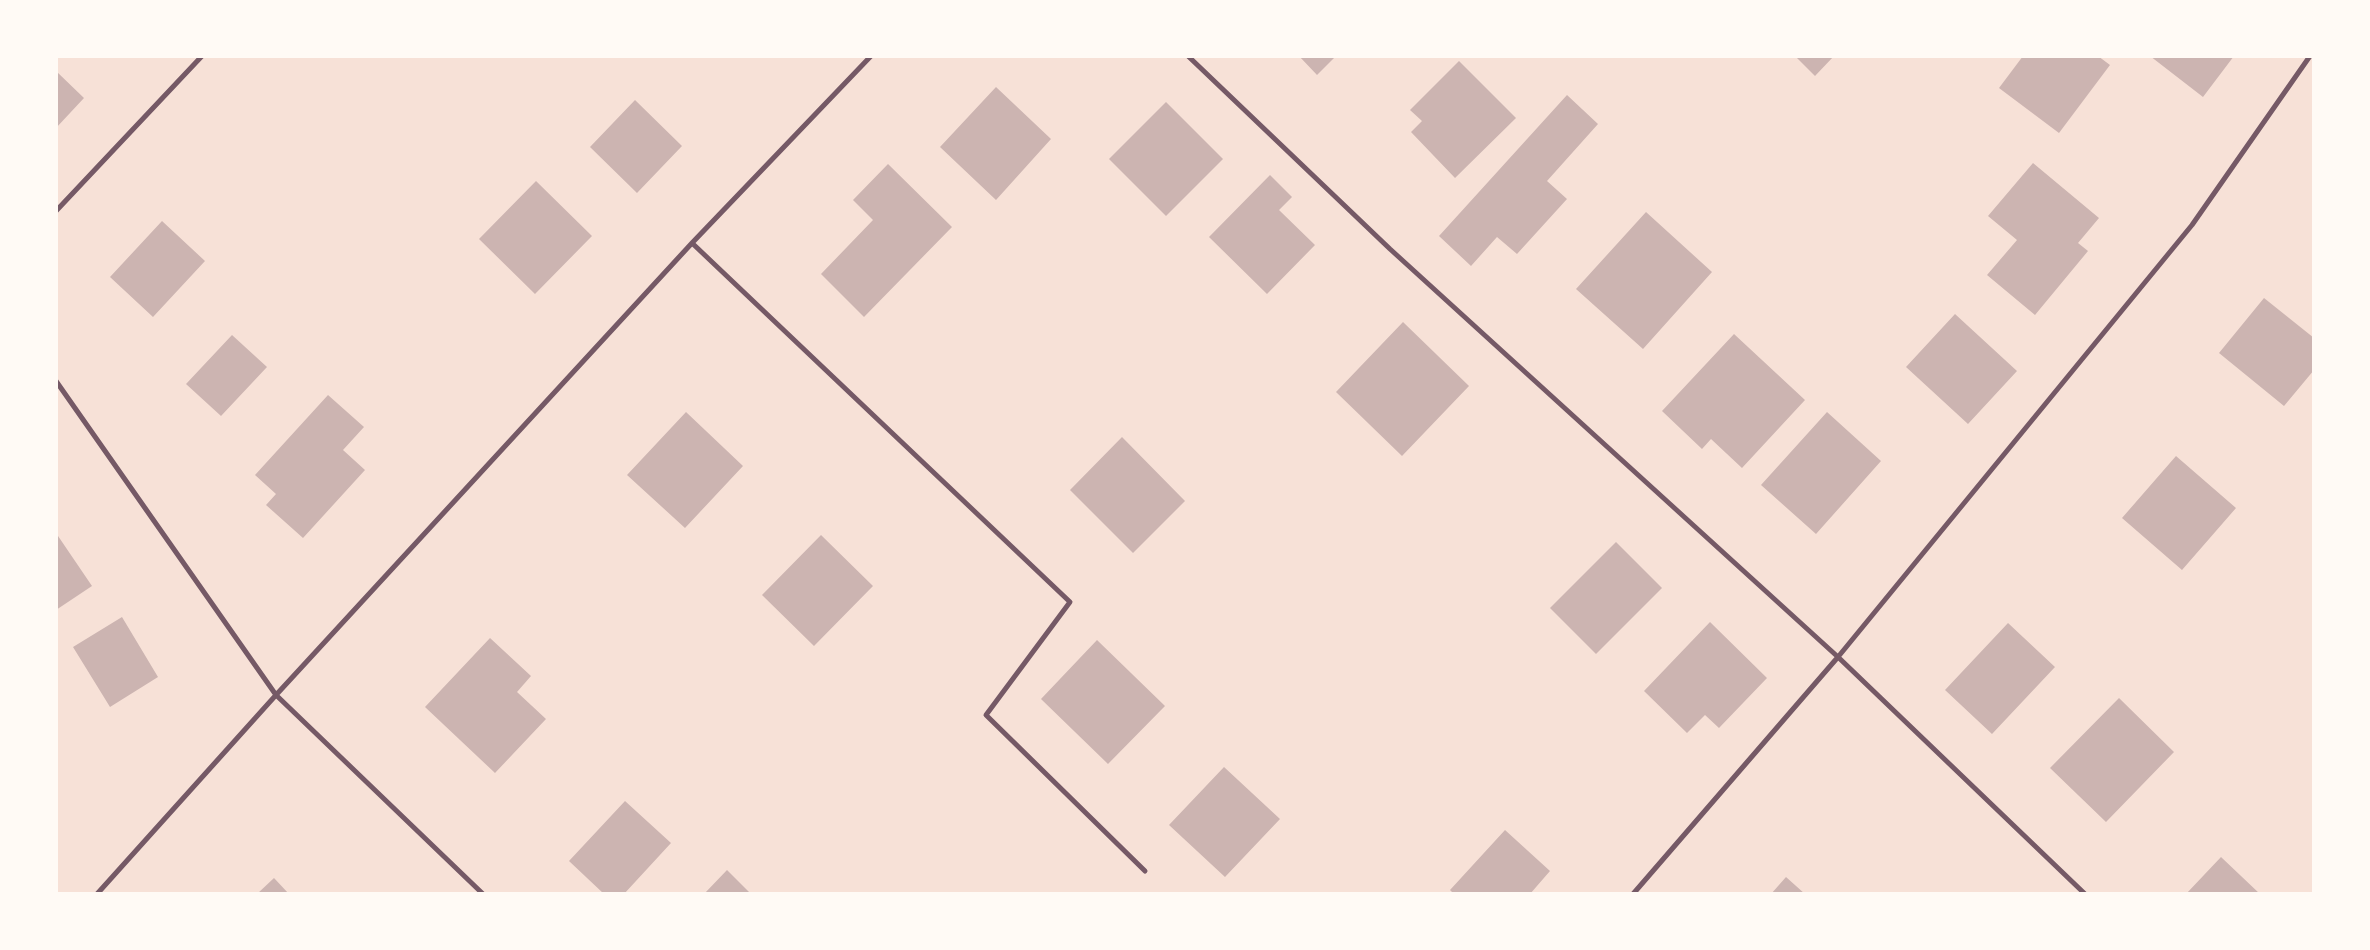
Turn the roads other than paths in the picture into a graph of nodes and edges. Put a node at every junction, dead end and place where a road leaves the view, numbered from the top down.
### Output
1 (202, 56) edge
2 (871, 56) edge
3 (1188, 56) edge
4 (2310, 56) edge
5 (56, 211) edge
6 (692, 243) junction
7 (56, 381) edge
8 (1838, 657) junction
9 (276, 695) junction
10 (1145, 871) dead end
11 (97, 894) edge
12 (482, 894) edge
13 (1633, 894) edge
14 (2085, 894) edge

1 - 5 street
2 - 6 street
3 - 8 street
4 - 8 street
6 - 9 street
6 - 10 street
7 - 9 street
8 - 13 street
8 - 14 street
9 - 11 street
9 - 12 street

